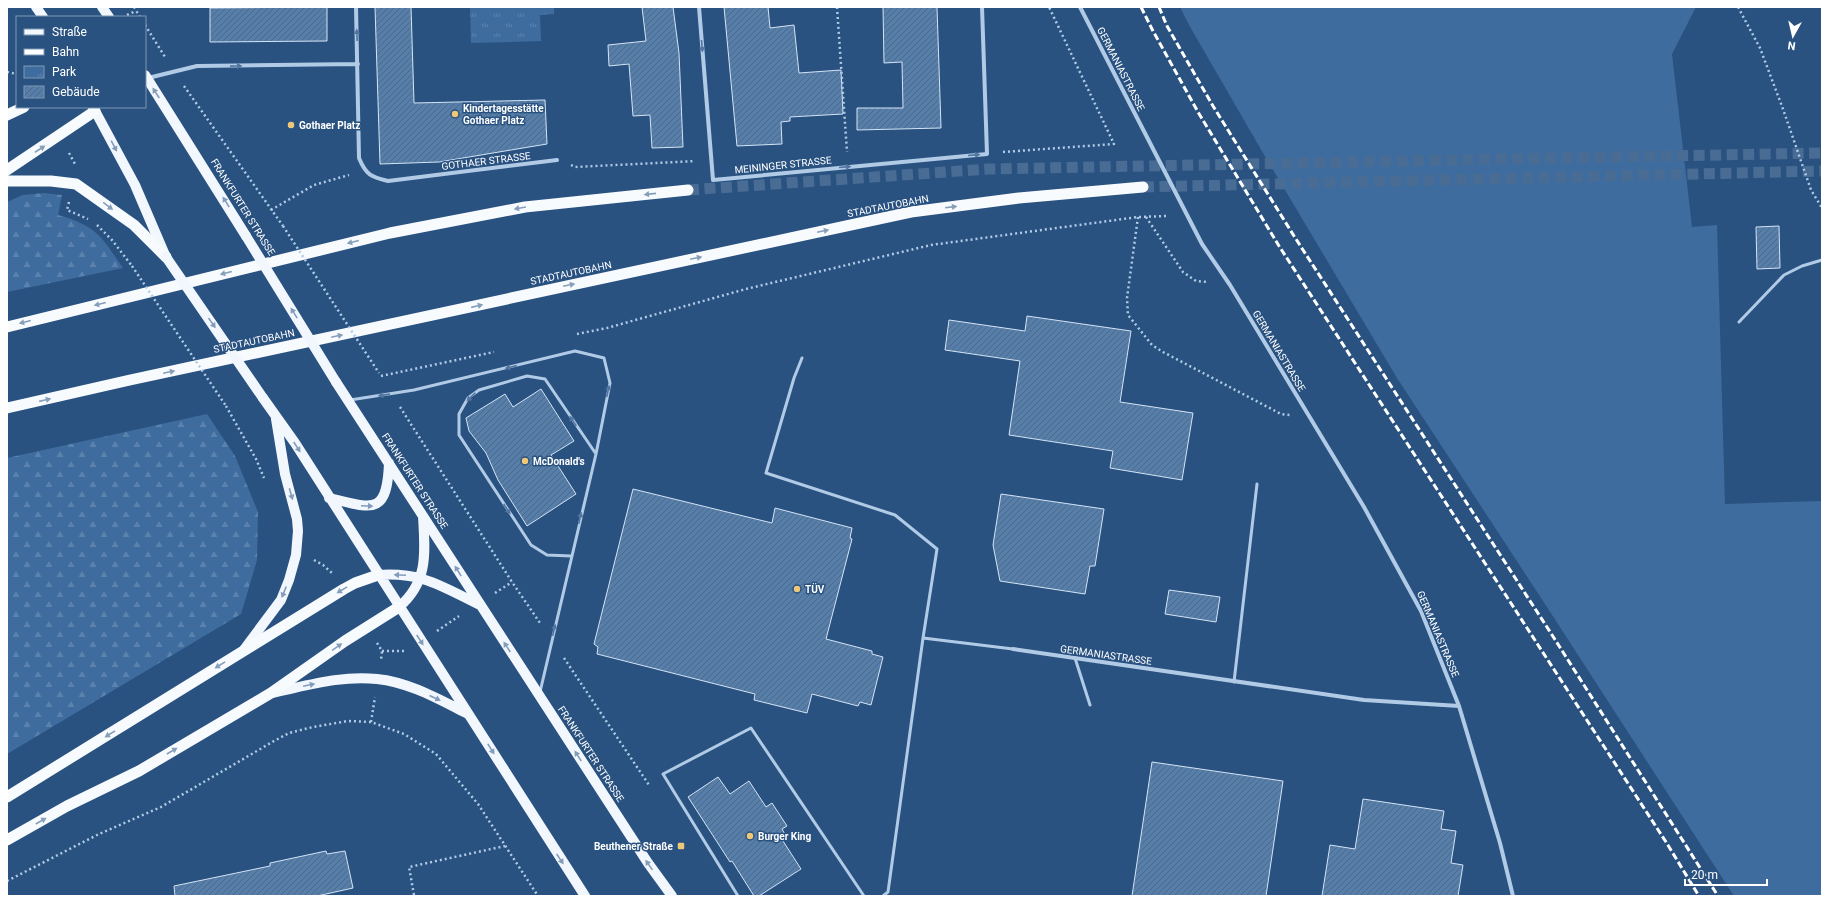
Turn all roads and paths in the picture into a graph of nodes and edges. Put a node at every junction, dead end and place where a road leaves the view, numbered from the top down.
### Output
1 (36, 7) edge
2 (102, 7) edge
3 (134, 7) edge
4 (356, 7) edge
5 (699, 7) edge
6 (838, 7) edge
7 (982, 7) edge
8 (1049, 7) edge
9 (1080, 7) edge
10 (1738, 7) edge
11 (136, 11) junction
12 (42, 16) edge
13 (108, 16) edge
14 (125, 16) edge
15 (139, 16) edge
16 (146, 27) edge
17 (358, 64) junction
18 (174, 72) junction
19 (146, 77) edge
20 (146, 79) edge
21 (22, 108) edge
22 (97, 108) edge
23 (7, 115) edge
24 (986, 154) junction
25 (557, 160) joint
26 (712, 161) junction
27 (848, 167) junction
28 (7, 170) edge
29 (364, 171) junction
30 (7, 181) edge
31 (1143, 187) tunnel mouth
32 (688, 190) tunnel mouth
33 (1822, 208) edge
34 (271, 210) junction
35 (1167, 216) dead end
36 (1138, 217) junction
37 (1146, 217) junction
38 (166, 257) junction
39 (1822, 260) edge
40 (132, 266) dead end
41 (1230, 285) junction
42 (1739, 322) dead end
43 (7, 327) edge
44 (576, 335) dead end
45 (498, 351) dead end
46 (802, 358) dead end
47 (381, 376) junction
48 (391, 394) junction
49 (348, 400) junction
50 (226, 406) dead end
51 (7, 408) edge
52 (275, 415) junction
53 (1309, 416) junction
54 (596, 454) junction
55 (389, 463) junction
56 (1257, 484) dead end
57 (329, 498) junction
58 (422, 514) junction
59 (571, 556) junction
60 (378, 575) junction
61 (421, 577) junction
62 (512, 582) junction
63 (478, 604) junction
64 (399, 607) junction
65 (923, 638) junction
66 (552, 639) junction
67 (421, 641) junction
68 (1013, 649) joint
69 (242, 651) junction
70 (382, 651) dead end
71 (1075, 658) junction
72 (1234, 682) junction
73 (271, 693) junction
74 (539, 695) junction
75 (1090, 705) dead end
76 (1459, 706) junction
77 (468, 714) junction
78 (631, 758) dead end
79 (7, 797) edge
80 (7, 840) edge
81 (505, 846) junction
82 (7, 881) edge
83 (413, 896) edge
84 (538, 896) edge
85 (585, 896) edge
86 (672, 896) edge
87 (738, 896) edge
88 (864, 896) edge
89 (883, 896) edge
90 (1513, 896) edge

1 - 12 main road
2 - 13 main road
3 - 11 path
17 -> 4 street
5 -> 26 street, MEININGER STRASSE
6 - 27 path
7 - 24 street
8 - 24 path
9 - 41 street, GERMANIASTRASSE
10 - 33 path
11 - 14 path
11 - 15 path
16 - 18 path
18 -> 17 street
17 - 29 street
18 - 19 street
18 - 34 path
49 -> 20 main road, FRANKFURTER STRASSE, bridge
21 - 23 highway
28 -> 22 highway
22 -> 38 main road
27 -> 24 street, MEININGER STRASSE
25 - 26 path
25 - 29 street, GOTHAER STRASSE
26 -> 27 street, MEININGER STRASSE
29 - 34 path
30 -> 38 highway
51 -> 31 highway, STADTAUTOBAHN
32 -> 43 highway
34 - 47 path, bridge
35 - 37 path
36 - 37 path
36 - 44 path
36 - 53 path
37 - 41 path
38 -> 52 main road, bridge
39 - 42 lane
40 - 50 path, bridge
41 - 53 street, GERMANIASTRASSE
45 - 47 path
46 - 65 lane
47 - 48 path
48 -> 49 lane
54 -> 48 lane
48 - 62 path
49 - 55 main road, FRANKFURTER STRASSE
52 -> 57 main road
52 -> 69 main road
53 - 76 street, GERMANIASTRASSE
59 -> 54 lane
54 -> 59 lane
57 -> 55 main road
55 - 58 main road, FRANKFURTER STRASSE
56 - 72 lane
57 - 60 main road
58 - 61 main road
63 -> 58 main road, FRANKFURTER STRASSE
66 -> 59 lane
61 -> 60 main road
60 - 64 main road
60 -> 69 highway
61 - 63 main road
61 - 64 main road
62 - 63 path
62 - 66 path
63 - 67 path
74 -> 63 main road, FRANKFURTER STRASSE
64 -> 67 main road
73 -> 64 highway
65 - 68 lane
65 - 89 lane
66 - 74 lane
66 - 78 path
67 - 70 path
67 - 77 main road
68 - 71 street, GERMANIASTRASSE
69 -> 79 highway
71 - 72 street, GERMANIASTRASSE
71 - 75 lane
72 - 76 street, GERMANIASTRASSE
73 -> 77 main road
80 -> 73 highway
86 -> 74 main road, FRANKFURTER STRASSE
76 - 90 street, GERMANIASTRASSE
77 -> 85 main road
81 - 82 path
81 - 83 path
81 - 84 path
87 - 88 lane

